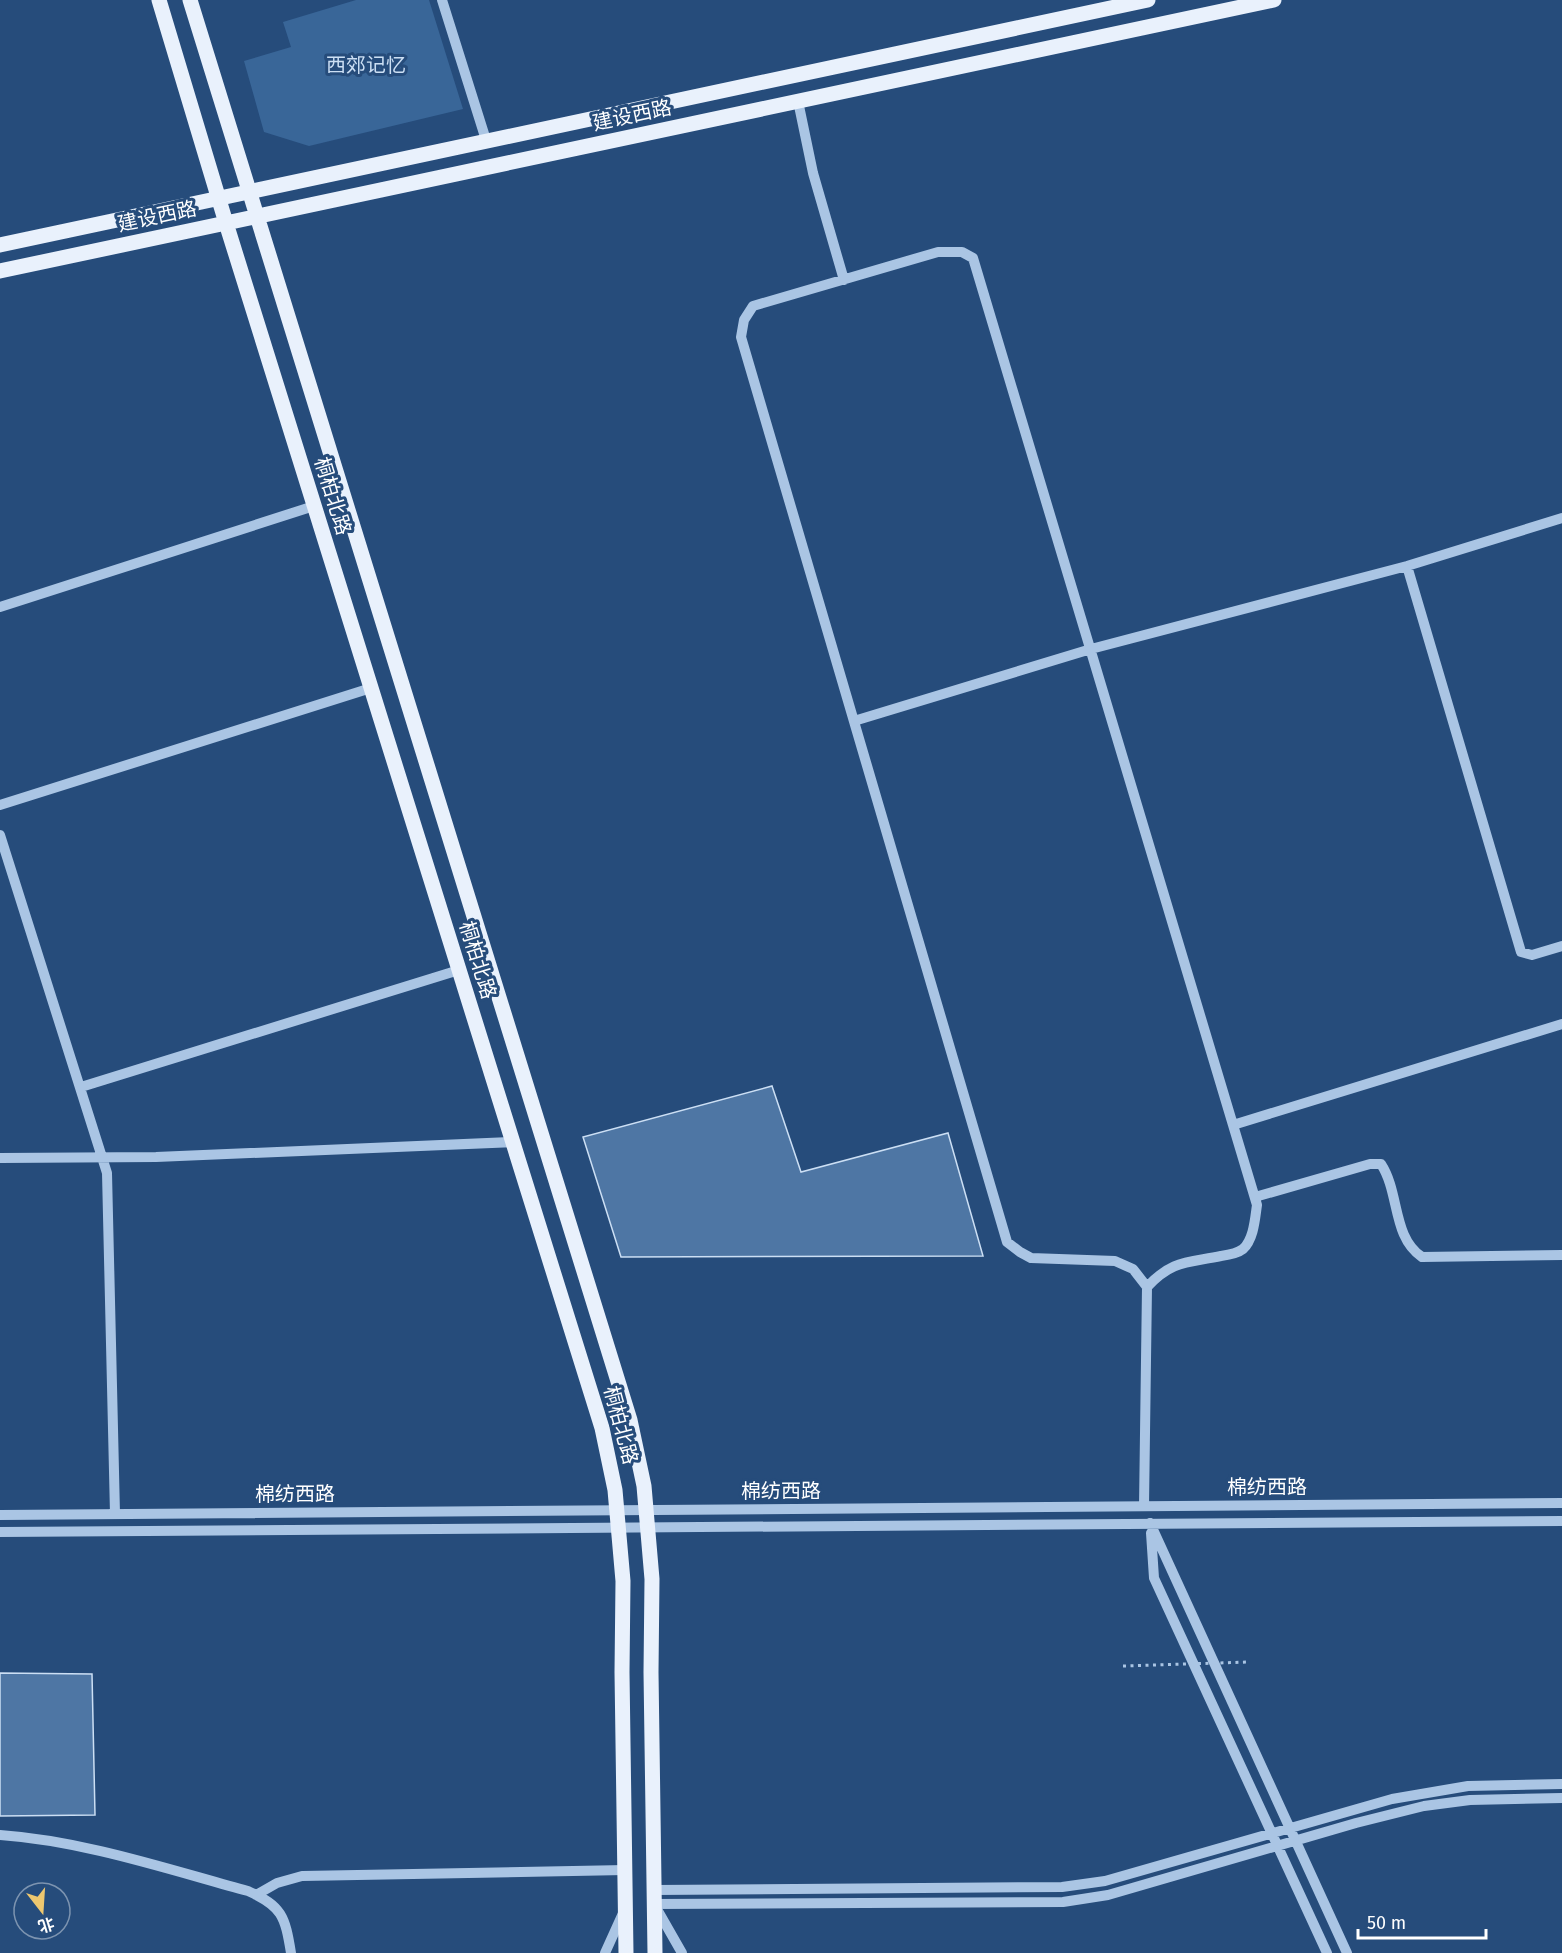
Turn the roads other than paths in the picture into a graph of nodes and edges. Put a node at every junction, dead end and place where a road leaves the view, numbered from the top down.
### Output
1 (159, 0) edge
2 (190, 0) edge
3 (442, 0) edge
4 (1148, 0) edge
5 (1274, 0) edge
6 (798, 101) junction
7 (486, 140) junction
8 (248, 191) junction
9 (218, 198) junction
10 (256, 216) junction
11 (226, 223) junction
12 (0, 244) edge
13 (0, 271) edge
14 (844, 280) junction
15 (314, 506) junction
16 (1562, 518) edge
17 (1407, 567) junction
18 (0, 608) edge
19 (1091, 650) junction
20 (371, 688) junction
21 (854, 721) junction
22 (0, 805) edge
23 (0, 835) edge
24 (1562, 946) edge
25 (459, 970) junction
26 (1562, 1024) edge
27 (81, 1087) junction
28 (1233, 1125) junction
29 (513, 1142) junction
30 (0, 1158) edge
31 (103, 1158) junction
32 (1255, 1197) junction
33 (1562, 1255) edge
34 (1147, 1287) junction
35 (1562, 1503) edge
36 (1144, 1506) junction
37 (617, 1510) junction
38 (646, 1510) junction
39 (114, 1514) junction
40 (0, 1515) edge
41 (1562, 1521) edge
42 (1150, 1524) junction
43 (618, 1527) junction
44 (648, 1527) junction
45 (0, 1532) edge
46 (1562, 1784) edge
47 (1562, 1798) edge
48 (1289, 1828) junction
49 (1272, 1833) junction
50 (0, 1835) edge
51 (1295, 1841) junction
52 (1278, 1846) junction
53 (625, 1870) junction
54 (256, 1895) junction
55 (654, 1897) junction
56 (625, 1908) junction
57 (291, 1953) edge
58 (605, 1953) edge
59 (626, 1953) edge
60 (655, 1953) edge
61 (682, 1953) edge
62 (1327, 1953) edge
63 (1347, 1953) edge

1 - 9 main road, 桐柏北路
2 - 8 main road, 桐柏北路
3 - 7 street
4 - 7 main road, 建设西路
5 - 6 main road, 建设西路
6 - 10 main road, 建设西路
6 - 14 street
7 - 8 main road, 建设西路
8 - 9 main road, 建设西路
8 - 10 main road, 桐柏北路
9 - 11 main road, 桐柏北路
9 - 12 main road, 建设西路
10 - 11 main road, 建设西路
10 - 38 main road, 桐柏北路
11 - 13 main road, 建设西路
11 - 15 main road, 桐柏北路
14 - 19 street
14 - 21 street
15 - 18 street
15 - 20 main road, 桐柏北路
16 - 17 street
17 - 19 street
17 - 24 street
19 - 21 street
19 - 28 street
20 - 22 street
20 - 25 main road, 桐柏北路
21 - 34 street
23 - 27 street
25 - 27 street
25 - 29 main road, 桐柏北路
26 - 28 street
27 - 31 street
28 - 32 street
29 - 31 street
29 - 37 main road, 桐柏北路
30 - 31 street
31 - 39 street
32 - 33 street
32 - 34 street
34 - 36 street
35 - 36 street, 棉纺西路
36 - 38 street, 棉纺西路
37 - 38 street, 棉纺西路
37 - 39 street, 棉纺西路
37 - 43 main road, 桐柏北路
38 - 44 main road, 桐柏北路
39 - 40 street, 棉纺西路
41 - 42 street, 棉纺西路
42 - 44 street, 棉纺西路
42 - 48 street
42 - 49 street
43 - 44 street, 棉纺西路
43 - 45 street, 棉纺西路
43 - 53 main road, 桐柏北路
44 - 55 main road, 桐柏北路
46 - 48 street
47 - 51 street
48 - 49 street
48 - 51 street
49 - 52 street
49 - 55 street
50 - 54 street
51 - 52 street
51 - 63 street
52 - 55 street
52 - 62 street
53 - 54 street
53 - 56 main road, 桐柏北路
54 - 57 street
55 - 60 main road, 桐柏北路
55 - 61 street
56 - 58 street
56 - 59 main road, 桐柏北路

